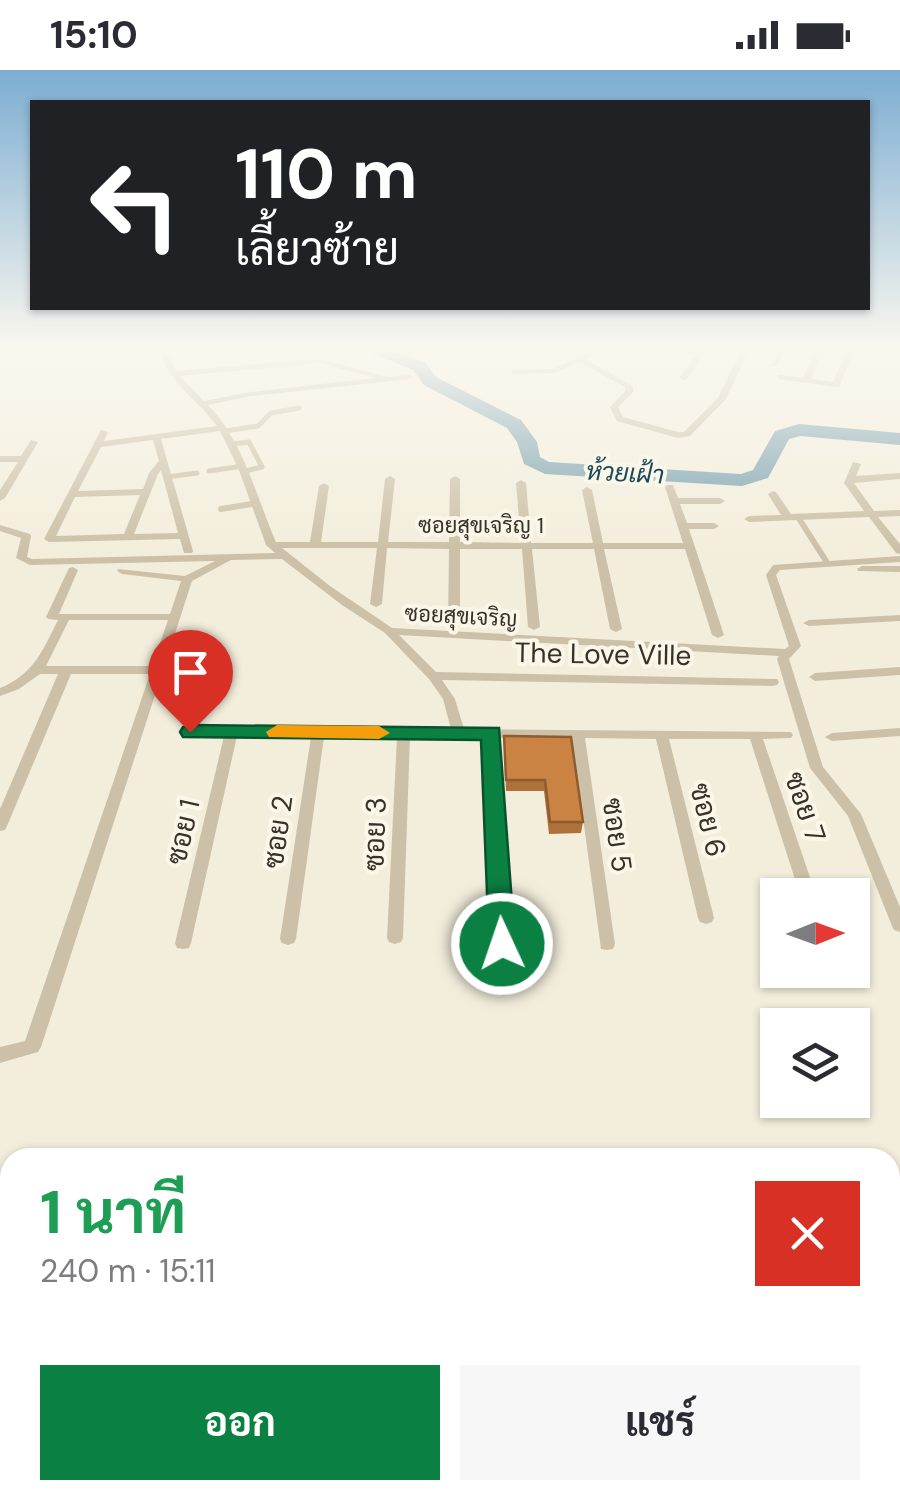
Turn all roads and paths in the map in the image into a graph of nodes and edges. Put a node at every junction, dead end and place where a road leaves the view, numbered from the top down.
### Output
1 (212, 416) edge
2 (268, 416) edge
3 (618, 416) edge
4 (705, 416) edge
5 (225, 431) junction
6 (104, 432) dead end
7 (157, 438) junction
8 (34, 442) dead end
9 (232, 444) junction
10 (97, 445) junction
11 (0, 459) edge
12 (22, 459) junction
13 (162, 462) junction
14 (856, 464) dead end
15 (244, 468) junction
16 (209, 471) dead end
17 (198, 473) dead end
18 (167, 477) junction
19 (390, 478) dead end
20 (456, 479) dead end
21 (850, 479) junction
22 (898, 479) edge
23 (521, 483) dead end
24 (324, 486) dead end
25 (670, 487) dead end
26 (587, 490) dead end
27 (148, 492) junction
28 (73, 494) junction
29 (773, 494) dead end
30 (0, 498) edge
31 (675, 501) junction
32 (720, 501) dead end
33 (257, 503) junction
34 (220, 509) dead end
35 (900, 513) edge
36 (869, 514) junction
37 (793, 518) junction
38 (749, 519) dead end
39 (684, 526) junction
40 (714, 526) dead end
41 (0, 528) edge
42 (879, 528) joint
43 (182, 536) junction
44 (128, 537) junction
45 (272, 544) junction
46 (315, 545) junction
47 (383, 545) junction
48 (455, 545) junction
49 (526, 545) junction
50 (598, 546) junction
51 (690, 546) junction
52 (188, 551) dead end
53 (233, 556) junction
54 (282, 556) junction
55 (210, 557) junction
56 (899, 561) edge
57 (826, 562) junction
58 (73, 570) dead end
59 (122, 570) dead end
60 (796, 572) dead end
61 (187, 579) junction
62 (376, 604) dead end
63 (65, 617) junction
64 (174, 617) junction
65 (900, 618) edge
66 (809, 624) dead end
67 (454, 626) dead end
68 (534, 627) dead end
69 (616, 629) dead end
70 (388, 631) junction
71 (718, 635) dead end
72 (786, 653) junction
73 (39, 670) junction
74 (66, 670) junction
75 (154, 670) junction
76 (900, 671) edge
77 (815, 677) dead end
78 (435, 681) junction
79 (773, 682) dead end
80 (0, 692) edge
81 (453, 718) joint
82 (190, 732) dead end
83 (232, 732) junction
84 (318, 732) junction
85 (900, 732) edge
86 (404, 733) junction
87 (459, 733) junction
88 (492, 733) junction
89 (578, 734) junction
90 (661, 734) junction
91 (754, 735) junction
92 (786, 735) dead end
93 (832, 736) dead end
94 (0, 826) edge
95 (802, 878) edge
96 (706, 918) dead end
97 (900, 926) edge
98 (288, 938) dead end
99 (396, 938) dead end
100 (183, 943) dead end
101 (502, 944) dead end
102 (607, 944) dead end
103 (0, 1055) edge

1 - 5 street, ซอยสุขเจริญ
2 - 5 lane
3 - 4 street
5 - 7 street
5 - 9 street, ซอยสุขเจริญ
6 - 10 street
7 - 10 street
7 - 13 street
8 - 12 street
9 - 15 street, ซอยสุขเจริญ
9 - 15 lane
10 - 28 street
11 - 12 street
12 - 30 street
13 - 18 street
13 - 27 street
14 - 21 street
15 - 16 lane
15 - 33 street, ซอยสุขเจริญ
17 - 18 lane
18 - 43 street
19 - 47 street
20 - 48 street
21 - 22 street
21 - 36 street
23 - 49 street
24 - 46 street
25 - 31 street
26 - 50 street
27 - 28 street
27 - 44 street
28 - 44 street
29 - 37 street
31 - 32 street
31 - 39 street
33 - 34 lane
33 - 45 street, ซอยสุขเจริญ
35 - 36 street
36 - 37 street
36 - 42 street
37 - 38 street
37 - 57 lane
39 - 40 street
39 - 51 street
41 - 55 street
42 - 56 street
43 - 44 street
43 - 52 street
45 - 46 street, ซอยสุขเจริญ 1
45 - 54 street, ซอยสุขเจริญ
46 - 47 street, ซอยสุขเจริญ 1
47 - 48 street, ซอยสุขเจริญ 1
47 - 62 street
48 - 49 street, ซอยสุขเจริญ 1
48 - 67 street
49 - 50 street, ซอยสุขเจริญ 1
49 - 68 street
50 - 51 street, ซอยสุขเจริญ 1
50 - 69 street
51 - 71 street
53 - 54 street
53 - 55 street
53 - 61 street
54 - 70 street, ซอยสุขเจริญ
55 - 61 street
56 - 57 street
56 - 60 street
57 - 72 street
58 - 63 street
59 - 61 street
61 - 64 street
63 - 64 street
63 - 73 street
64 - 75 street
65 - 66 street
70 - 72 street, ซอยสุขเจริญ
70 - 78 street
72 - 97 street
73 - 74 street
73 - 80 street
74 - 75 street
74 - 94 street
75 - 103 street
76 - 77 street
78 - 79 street, The Love Ville
78 - 81 street
81 - 87 street
82 - 83 street
83 - 84 street
83 - 100 street, ซอย 1
84 - 86 street
84 - 98 street, ซอย 2
85 - 93 street, ซอย 7
86 - 87 street
86 - 99 street, ซอย 3
87 - 88 street
88 - 89 street
88 - 101 street
89 - 90 street
89 - 102 street, ซอย 5
90 - 91 street
90 - 96 street, ซอย 6
91 - 92 street
91 - 95 street, ซอย 7

